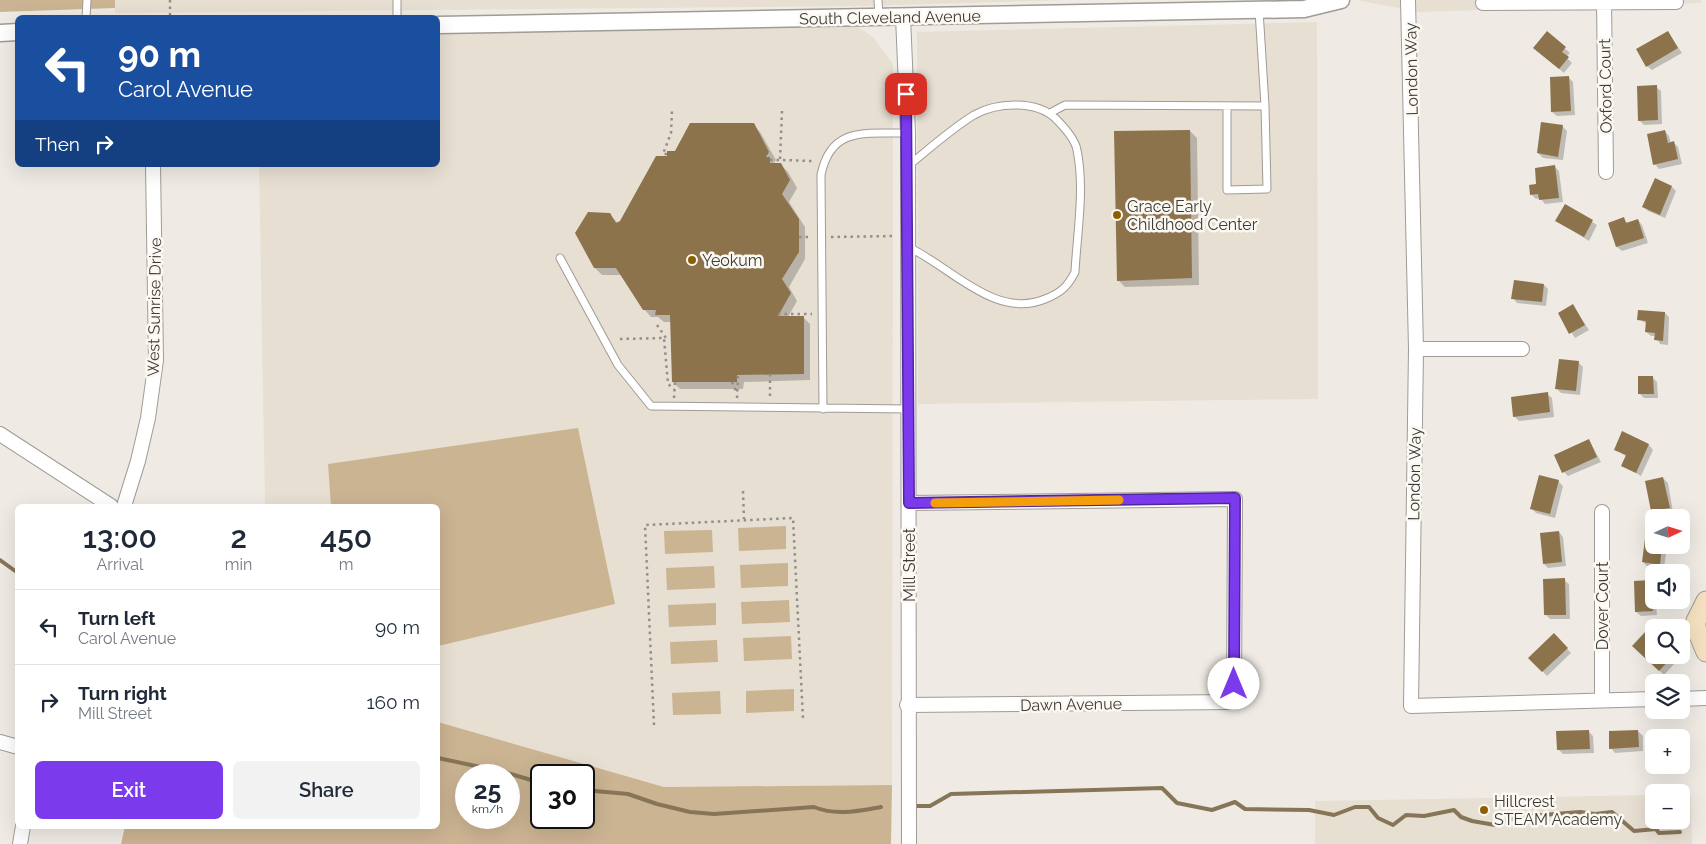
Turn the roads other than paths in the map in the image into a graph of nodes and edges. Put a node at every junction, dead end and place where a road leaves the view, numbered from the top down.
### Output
1 (87, 0) edge
2 (397, 0) edge
3 (878, 0) edge
4 (1341, 0) edge
5 (1408, 0) edge
6 (1604, 2) edge
7 (1676, 2) dead end
8 (1482, 3) dead end
9 (1259, 10) junction
10 (86, 15) edge
11 (398, 15) edge
12 (879, 17) junction
13 (904, 17) junction
14 (440, 25) edge
15 (0, 32) edge
16 (15, 32) edge
17 (1265, 106) junction
18 (1227, 107) junction
19 (1050, 113) junction
20 (908, 133) junction
21 (908, 166) junction
22 (153, 167) edge
23 (1606, 172) dead end
24 (908, 246) junction
25 (560, 258) dead end
26 (1416, 349) junction
27 (1522, 349) dead end
28 (823, 409) junction
29 (908, 409) junction
30 (0, 434) edge
31 (909, 503) junction
32 (108, 504) edge
33 (125, 504) edge
34 (1602, 512) dead end
35 (1705, 606) edge
36 (1705, 646) edge
37 (1690, 698) edge
38 (1706, 698) edge
39 (1645, 699) edge
40 (1602, 700) junction
41 (907, 706) junction
42 (0, 742) edge
43 (15, 747) edge
44 (22, 829) edge
45 (20, 844) edge
46 (909, 844) edge

1 - 10 lane
2 - 11 lane
3 - 12 lane
4 - 9 street, South Cleveland Avenue
5 - 26 street, London Way
6 - 7 street
6 - 8 street
6 - 23 street, Oxford Court
9 - 13 street, South Cleveland Avenue
9 - 17 lane
12 - 13 street, South Cleveland Avenue
12 - 14 street, South Cleveland Avenue
13 - 20 street, Mill Street
15 - 16 street
17 - 18 lane
17 - 18 lane
18 - 19 lane
19 - 21 lane
19 - 24 lane
20 - 21 street, Mill Street
20 - 28 lane
21 - 24 street, Mill Street
22 - 33 street, West Sunrise Drive
24 - 29 street, Mill Street
25 - 28 lane
26 - 27 street
26 - 40 street, London Way
28 - 29 lane
29 - 31 street, Mill Street
30 - 32 street
31 - 41 street, Mill Street
31 - 41 street, Dawn Avenue
34 - 40 street, Dover Court
35 - 36 main road
37 - 38 street
39 - 40 street, London Way
41 - 46 street, Mill Street
42 - 43 street
44 - 45 street

